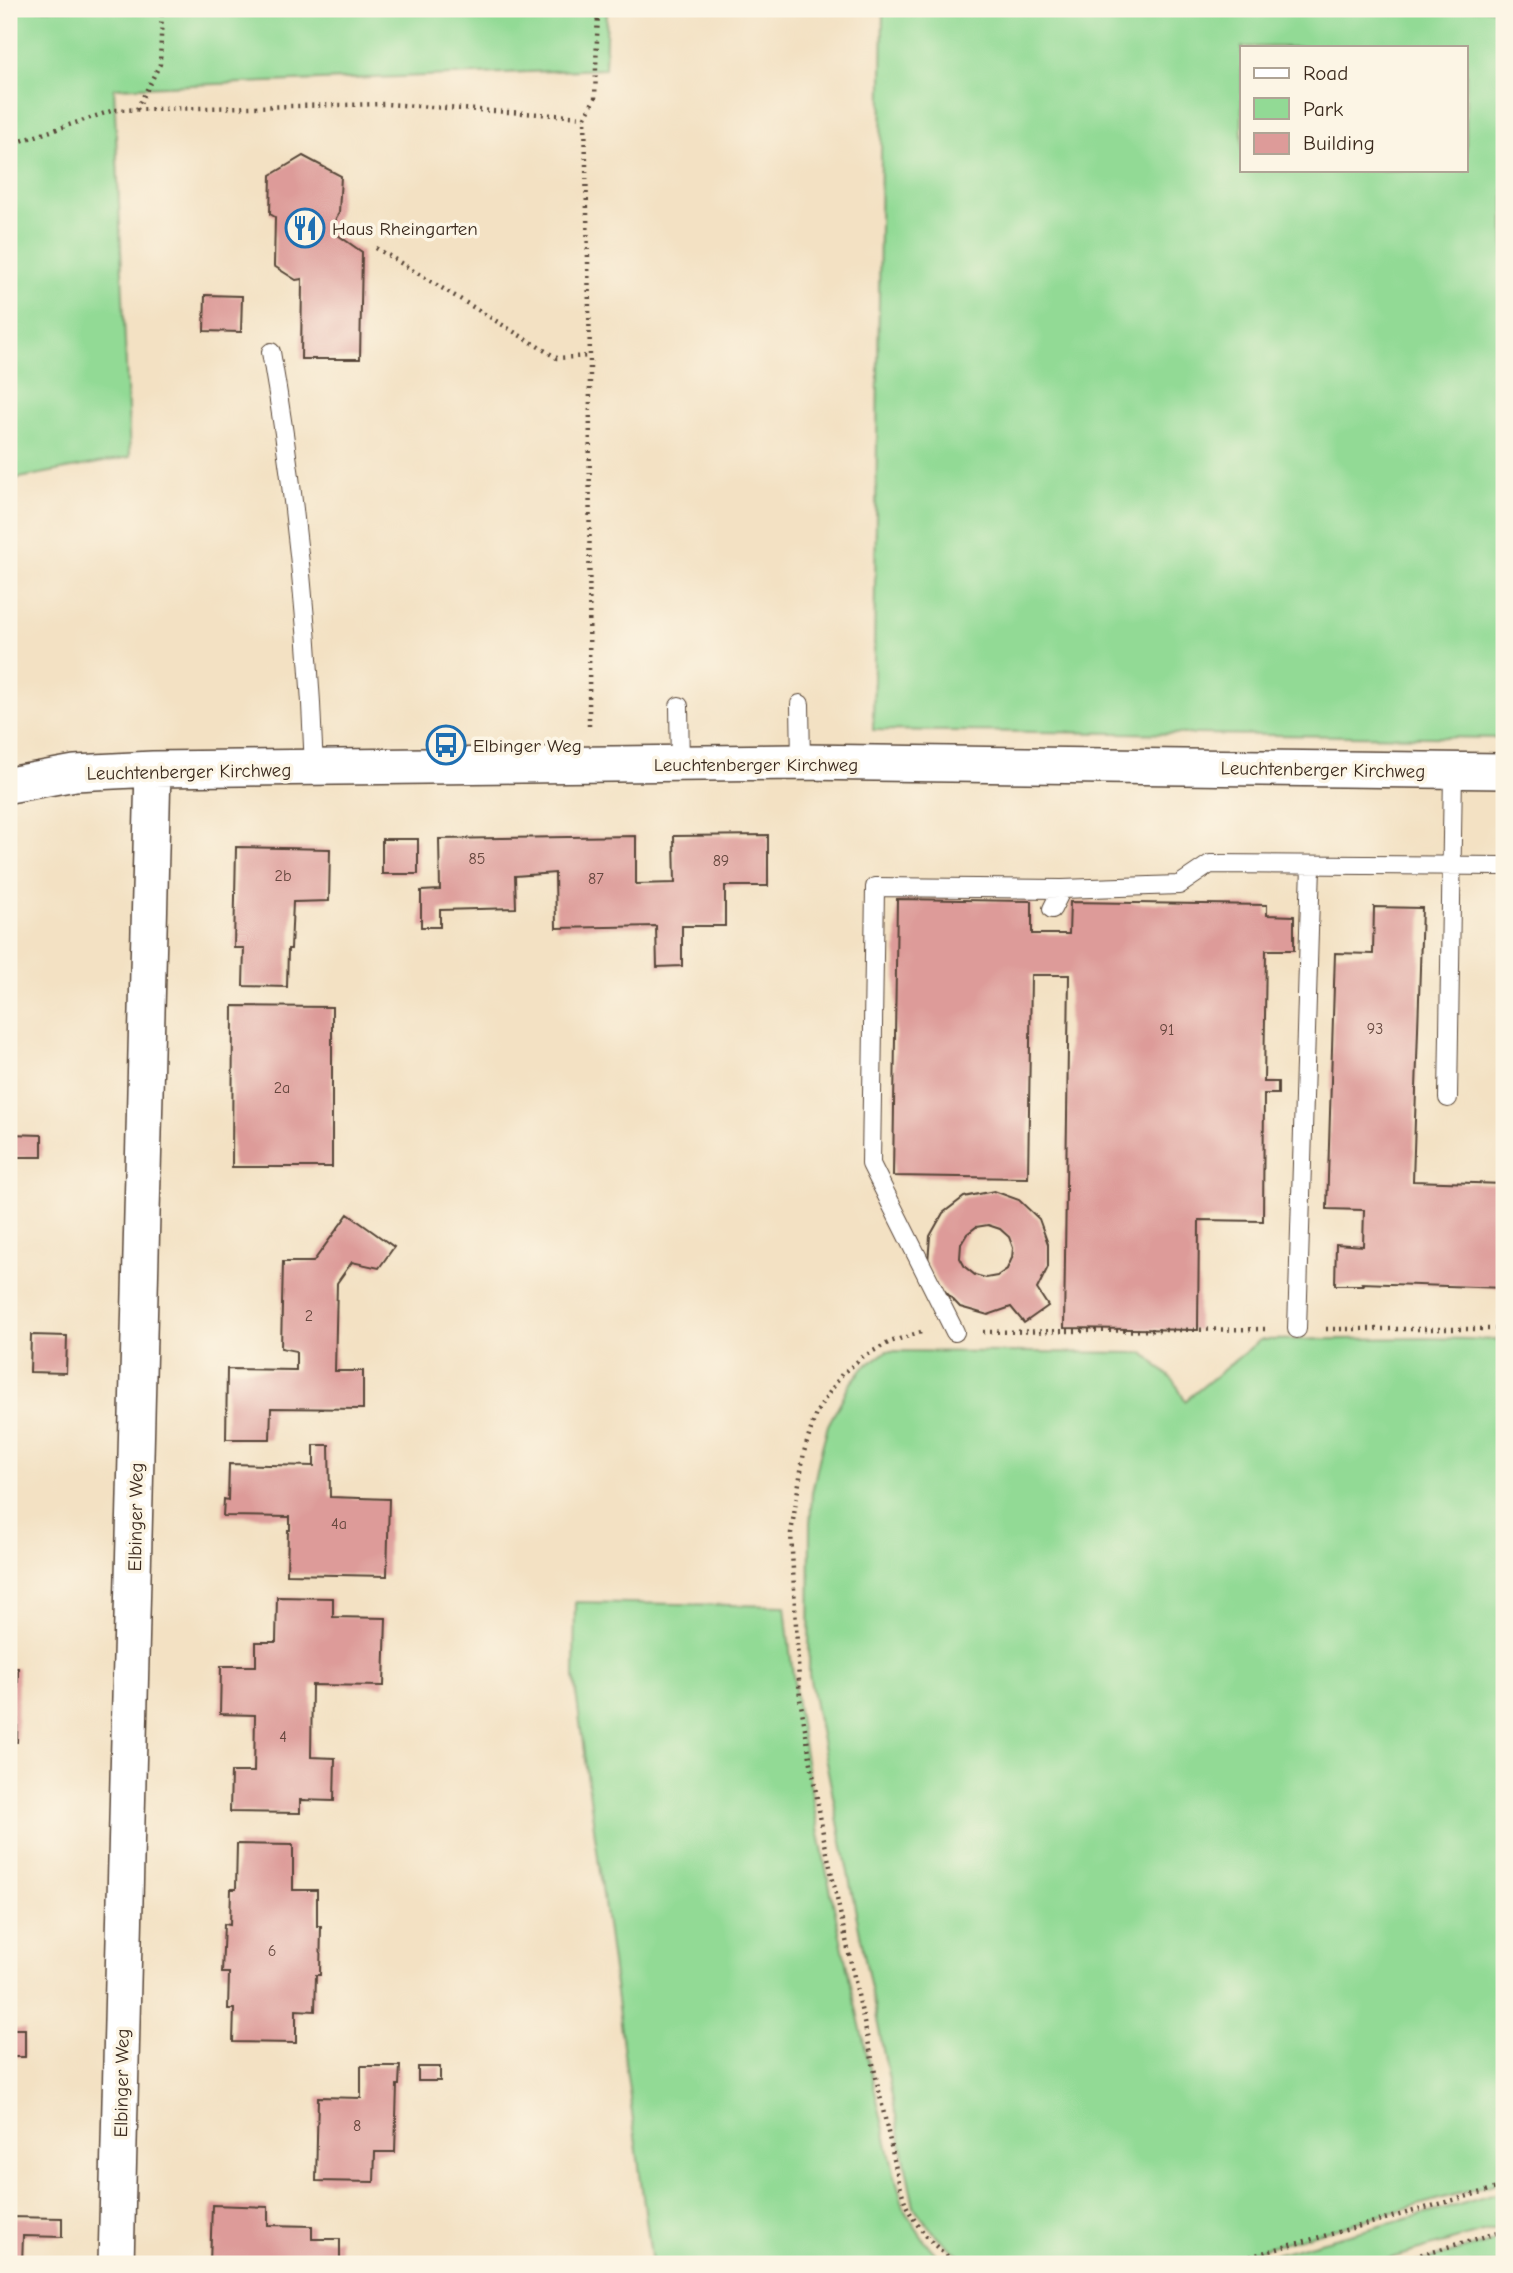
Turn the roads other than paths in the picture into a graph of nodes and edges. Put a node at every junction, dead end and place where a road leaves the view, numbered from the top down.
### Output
1 (271, 352) dead end
2 (800, 704) dead end
3 (679, 706) dead end
4 (801, 762) junction
5 (680, 764) junction
6 (314, 768) junction
7 (153, 769) junction
8 (1453, 771) junction
9 (1504, 771) edge
10 (9, 785) edge
11 (1311, 865) junction
12 (1452, 865) junction
13 (1504, 866) edge
14 (1062, 889) junction
15 (1052, 909) dead end
16 (1448, 1098) dead end
17 (1297, 1329) road end
18 (956, 1332) road end
19 (116, 2264) edge

1 - 6 lane
2 - 4 lane
3 - 5 lane
4 - 5 street, Leuchtenberger Kirchweg
4 - 8 street, Leuchtenberger Kirchweg
5 - 6 street, Leuchtenberger Kirchweg
6 - 7 street, Leuchtenberger Kirchweg
7 - 10 street, Leuchtenberger Kirchweg
7 - 19 street, Elbinger Weg
8 - 9 street, Leuchtenberger Kirchweg
8 - 12 lane
11 - 12 lane
11 - 14 lane
11 - 17 lane
12 - 13 lane
12 - 16 lane
14 - 15 lane
14 - 18 lane

